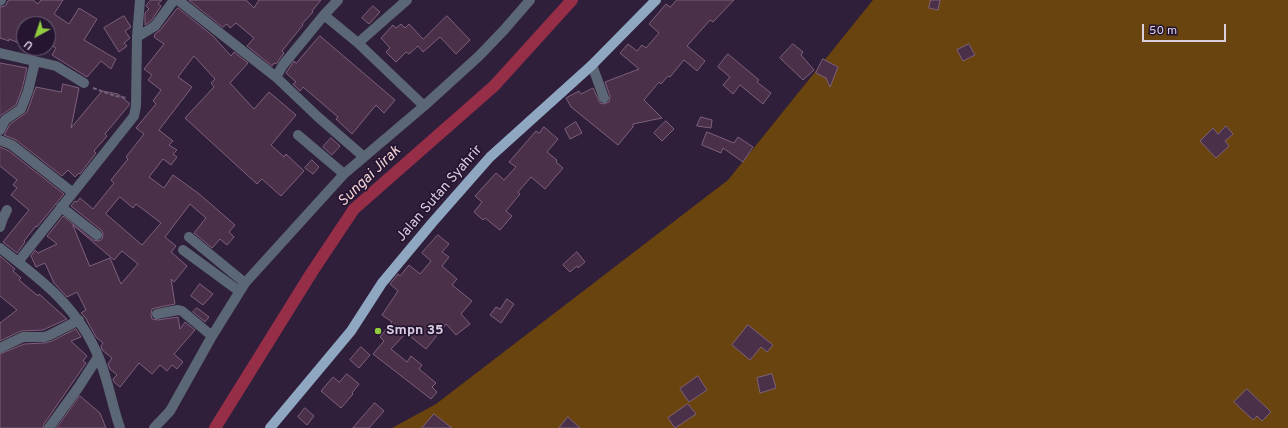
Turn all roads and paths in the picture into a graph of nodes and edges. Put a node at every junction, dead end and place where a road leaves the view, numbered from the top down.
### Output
1 (140, 0) edge
2 (174, 0) edge
3 (178, 0) edge
4 (338, 0) edge
5 (407, 0) edge
6 (530, 0) edge
7 (656, 0) edge
8 (324, 15) junction
9 (137, 38) junction
10 (358, 43) junction
11 (0, 53) edge
12 (35, 62) junction
13 (592, 65) junction
14 (276, 76) junction
15 (84, 84) joint
16 (604, 98) dead end
17 (136, 100) junction
18 (424, 106) junction
19 (0, 130) edge
20 (298, 135) dead end
21 (0, 140) edge
22 (364, 156) junction
23 (344, 174) junction
24 (73, 193) junction
25 (61, 207) junction
26 (7, 210) dead end
27 (0, 228) edge
28 (96, 235) dead end
29 (189, 237) dead end
30 (0, 248) edge
31 (184, 250) dead end
32 (18, 262) junction
33 (242, 287) junction
34 (157, 314) dead end
35 (79, 320) junction
36 (212, 336) junction
37 (0, 348) edge
38 (98, 357) junction
39 (49, 428) edge
40 (120, 428) edge
41 (154, 428) edge
42 (270, 428) edge

1 - 9 street
2 - 9 street
3 - 14 street
4 - 8 street
5 - 10 street
6 - 18 street
7 - 13 main road, Jalan Sutan Syahrir
8 - 10 street
8 - 14 street
9 - 17 street
10 - 18 street
11 - 12 street
12 - 15 street
12 - 19 street
13 - 16 street
13 - 42 main road, Jalan Sutan Syahrir
14 - 22 street
15 - 17 path
17 - 24 street
18 - 22 street
20 - 23 street
21 - 24 street
22 - 23 street
23 - 33 street
24 - 25 street
25 - 28 street
25 - 32 street
26 - 27 street
29 - 33 street
30 - 32 street
31 - 33 street
32 - 35 street
33 - 36 street
34 - 36 street
35 - 37 street
35 - 38 street
36 - 41 street
38 - 39 street
38 - 40 street

